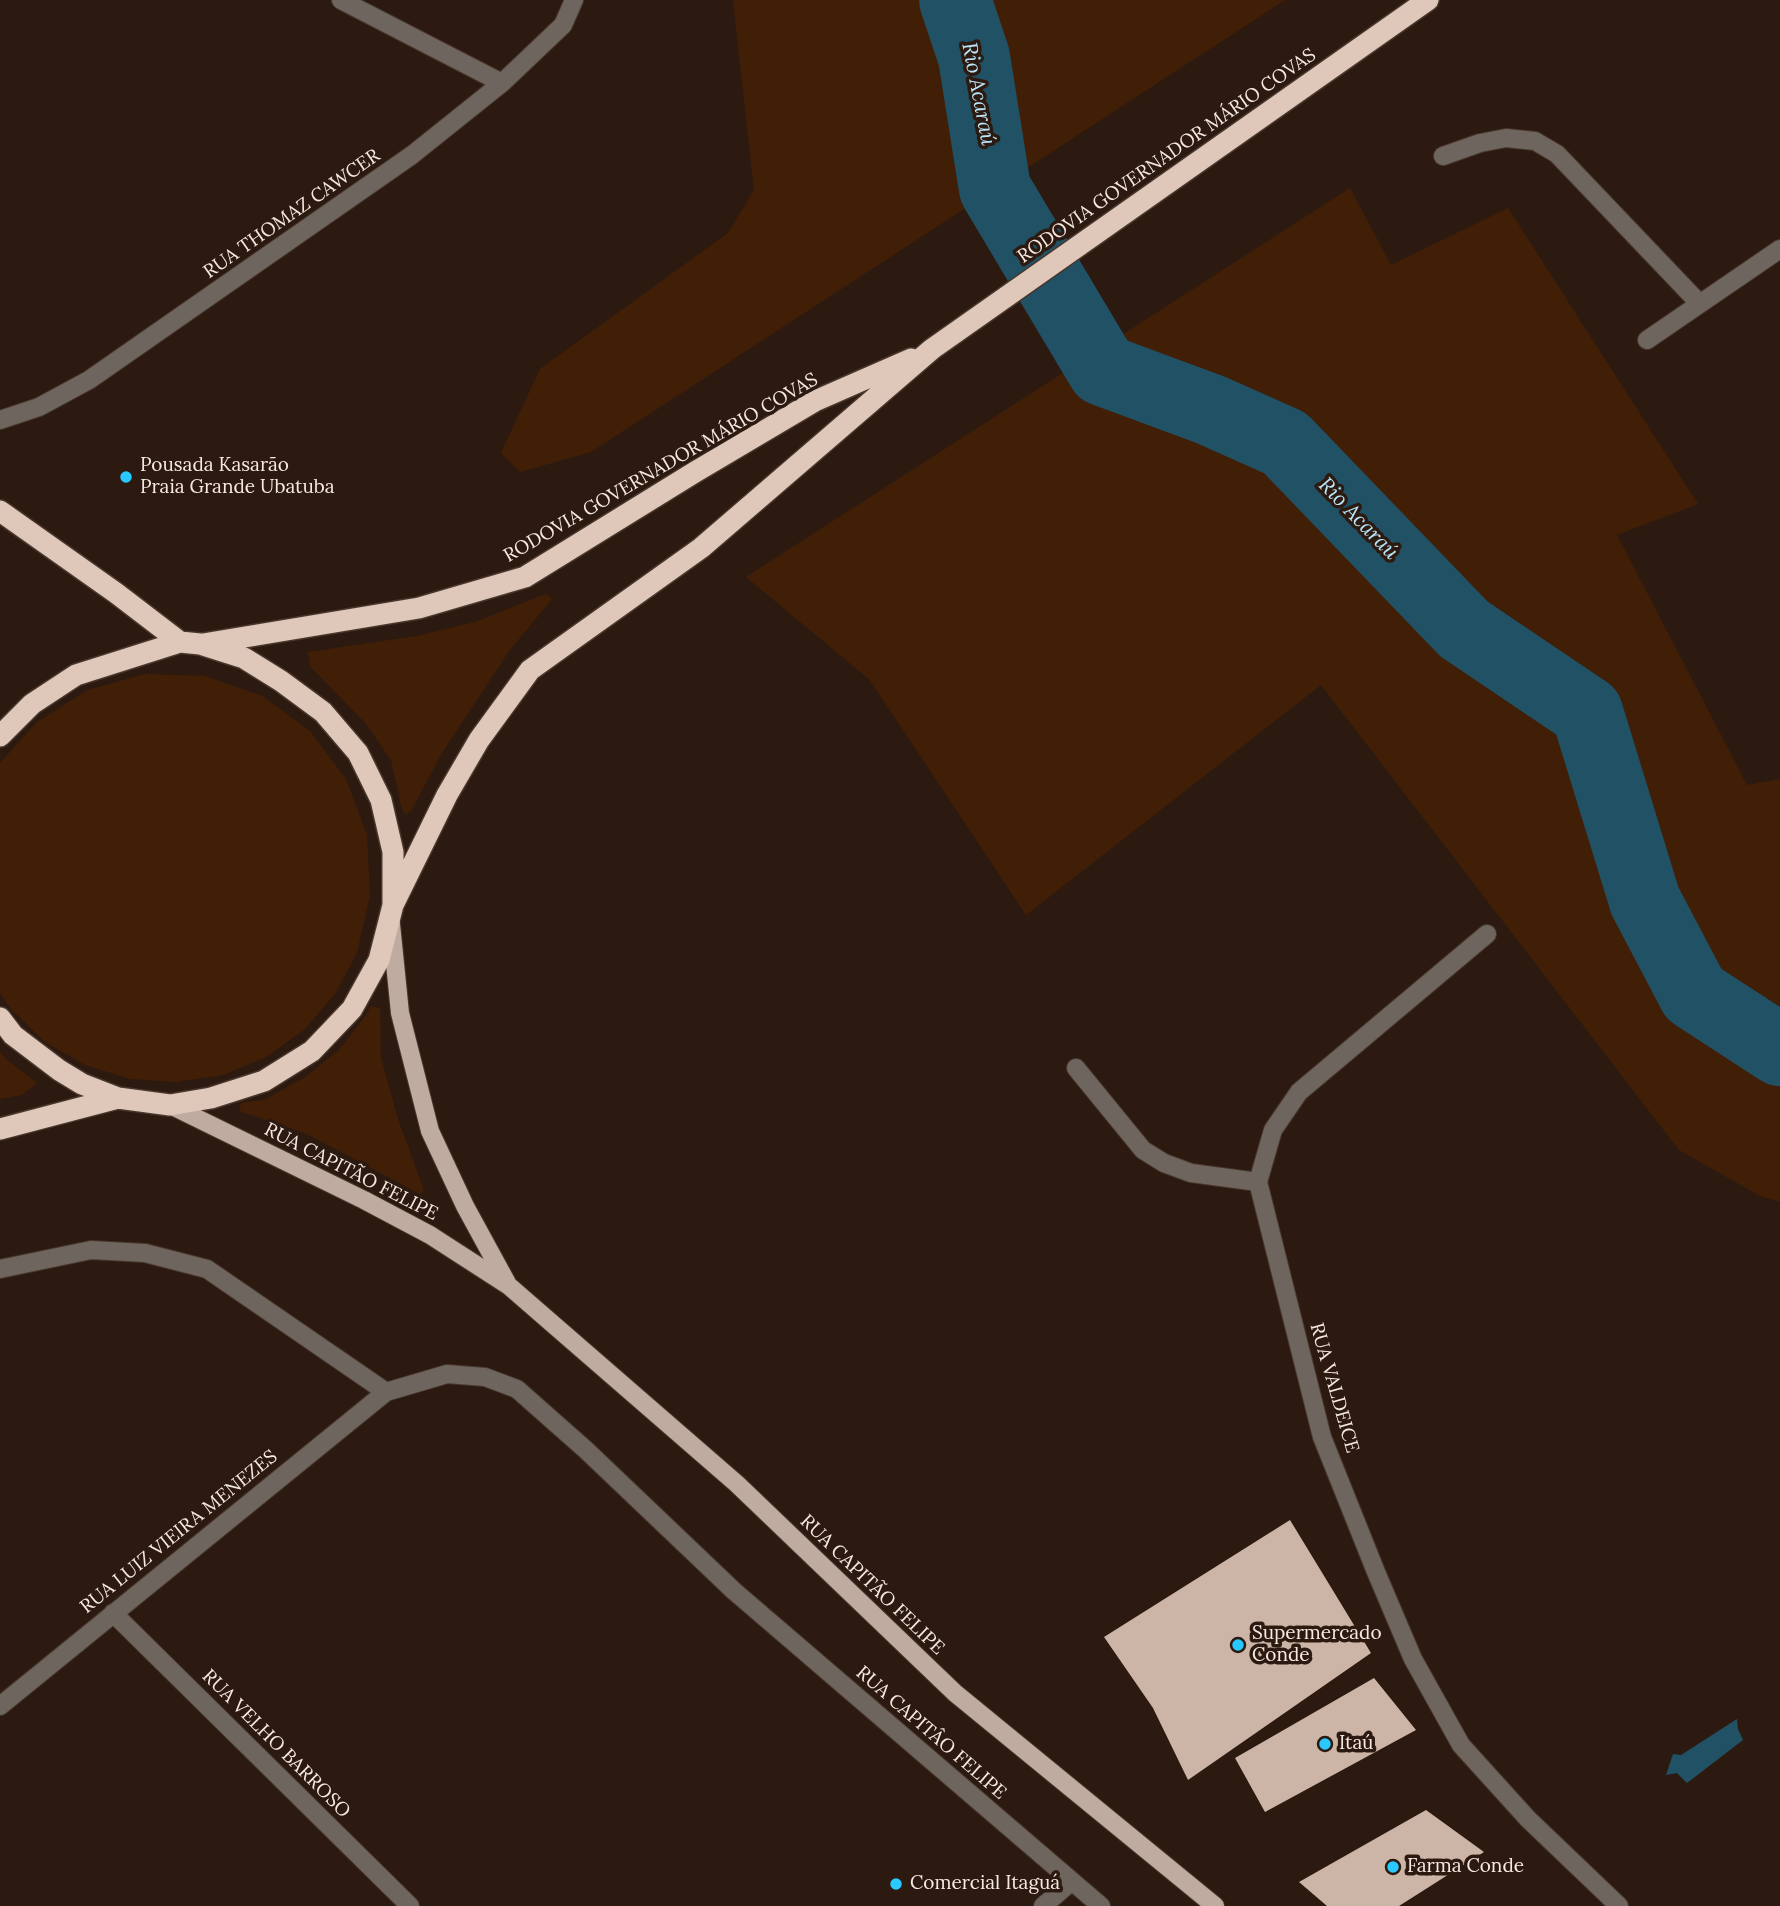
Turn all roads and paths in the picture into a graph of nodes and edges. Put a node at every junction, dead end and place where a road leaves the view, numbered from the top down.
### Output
1 (341, 0) edge
2 (575, 0) edge
3 (1428, 0) edge
4 (502, 83) junction
5 (1443, 156) dead end
6 (1780, 249) edge
7 (1700, 304) junction
8 (1647, 340) dead end
9 (932, 349) junction
10 (0, 421) edge
11 (0, 512) edge
12 (190, 643) junction
13 (0, 736) edge
14 (391, 911) junction
15 (1487, 934) dead end
16 (0, 1018) edge
17 (1076, 1068) dead end
18 (118, 1097) junction
19 (170, 1105) junction
20 (0, 1129) edge
21 (1258, 1182) junction
22 (0, 1269) edge
23 (509, 1286) junction
24 (386, 1392) junction
25 (113, 1613) junction
26 (0, 1706) edge
27 (1070, 1882) junction
28 (410, 1906) edge
29 (1043, 1906) edge
30 (1101, 1906) edge
31 (1215, 1906) edge
32 (1619, 1906) edge

1 - 4 street
2 - 4 street, RUA THOMAZ CAWCER
3 - 9 highway, RODOVIA GOVERNADOR MÁRIO COVAS
4 - 10 street, RUA THOMAZ CAWCER
5 - 7 street
6 - 7 street
7 - 8 street
9 - 12 highway, RODOVIA GOVERNADOR MÁRIO COVAS
9 - 14 highway, RODOVIA GOVERNADOR MÁRIO COVAS
11 - 12 highway
12 - 13 highway, RODOVIA GOVERNADOR MÁRIO COVAS
12 - 14 highway, RODOVIA GOVERNADOR MÁRIO COVAS
14 - 19 highway, RODOVIA GOVERNADOR MÁRIO COVAS
14 - 23 main road, RUA CAPITÃO FELIPE
15 - 21 street
16 - 18 highway, RODOVIA GOVERNADOR MÁRIO COVAS
17 - 21 street
18 - 19 highway, RODOVIA GOVERNADOR MÁRIO COVAS
18 - 20 highway, RODOVIA GOVERNADOR MÁRIO COVAS
19 - 23 main road, RUA CAPITÃO FELIPE
21 - 32 street, RUA VALDEICE
22 - 24 street
23 - 31 main road, RUA CAPITÃO FELIPE
24 - 25 street, RUA LUIZ VIEIRA MENEZES
24 - 27 street, RUA CAPITÂO FELIPE
25 - 26 street, RUA LUIZ VIEIRA MENEZES
25 - 28 street, RUA VELHO BARROSO
27 - 29 street
27 - 30 street, RUA CAPITÂO FELIPE

